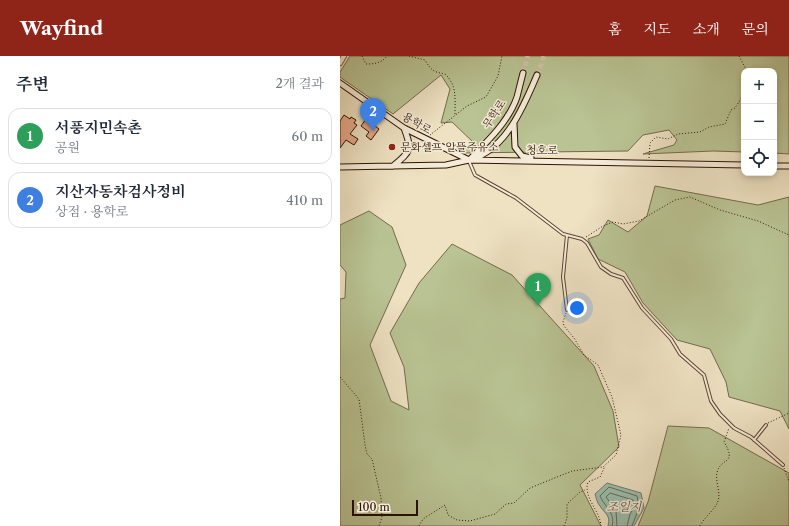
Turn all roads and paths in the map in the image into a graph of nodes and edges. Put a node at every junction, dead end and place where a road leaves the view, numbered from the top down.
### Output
1 (344, 56) edge
2 (362, 56) edge
3 (387, 56) edge
4 (409, 56) edge
5 (502, 56) edge
6 (739, 56) edge
7 (340, 63) edge
8 (745, 68) edge
9 (523, 73) tunnel mouth
10 (537, 75) tunnel mouth
11 (340, 83) edge
12 (741, 99) edge
13 (455, 115) junction
14 (514, 122) junction
15 (404, 128) junction
16 (428, 135) dead end
17 (469, 160) junction
18 (543, 160) junction
19 (650, 163) junction
20 (741, 165) edge
21 (393, 166) junction
22 (777, 166) edge
23 (789, 166) edge
24 (340, 167) edge
25 (789, 234) edge
26 (567, 235) junction
27 (582, 239) junction
28 (567, 310) joint
29 (340, 377) edge
30 (789, 413) edge
31 (730, 424) junction
32 (766, 424) joint
33 (754, 440) junction
34 (783, 465) joint
35 (605, 466) junction
36 (789, 482) edge
37 (586, 490) junction
38 (379, 526) edge
39 (419, 526) edge
40 (564, 526) edge
41 (601, 526) edge
42 (700, 526) edge

1 - 7 street
2 - 3 path
4 - 13 path
5 - 13 path
6 - 8 path
9 - 17 main road, 무학로
10 - 14 main road
11 - 15 main road, 용학로
12 - 19 path
13 - 16 path
14 - 17 main road
14 - 18 main road
15 - 17 main road, 용학로
15 - 21 main road
17 - 18 main road, 청호로
17 - 21 main road, 청호로
17 - 26 lane
18 - 19 main road, 청호로
19 - 20 main road, 청호로
21 - 24 main road, 청호로
22 - 23 main road
25 - 27 path
26 - 27 lane
26 - 28 lane
27 - 31 lane
28 - 35 path
29 - 38 path
30 - 32 path
31 - 33 lane
31 - 42 path
32 - 33 lane
33 - 34 lane
34 - 36 path
35 - 37 path
35 - 39 path
37 - 40 path
37 - 41 path

